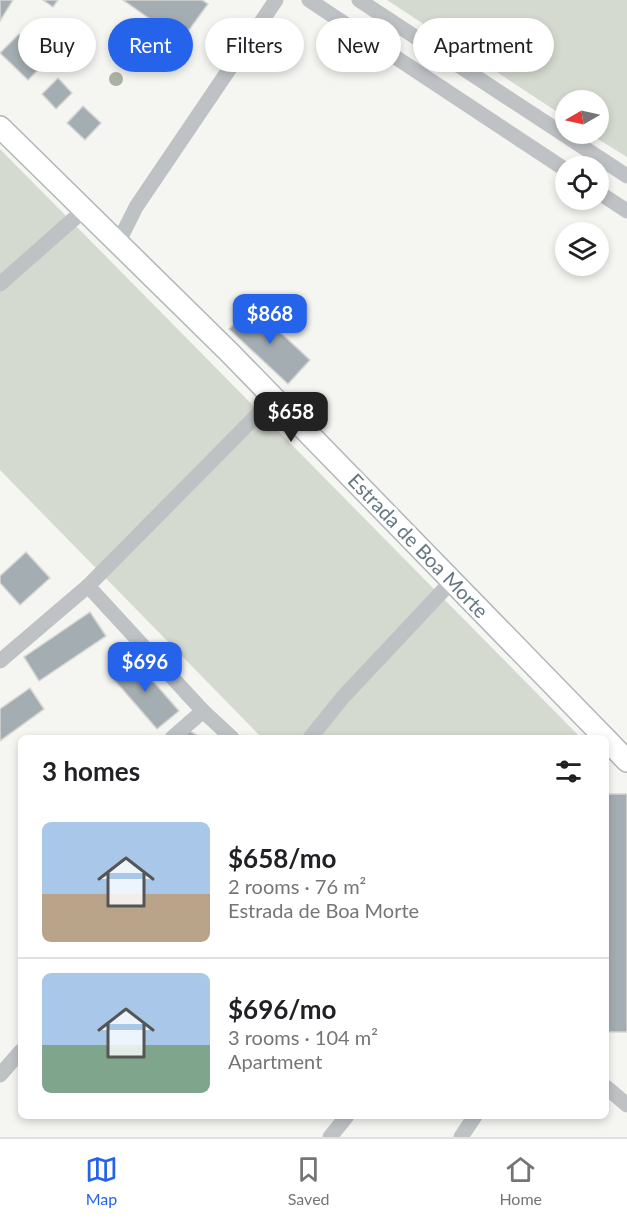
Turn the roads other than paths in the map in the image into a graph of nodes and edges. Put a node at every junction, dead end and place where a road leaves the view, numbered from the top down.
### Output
1 (276, 0) edge
2 (309, 0) edge
3 (359, 0) edge
4 (0, 127) edge
5 (555, 163) edge
6 (627, 176) edge
7 (609, 199) edge
8 (84, 210) junction
9 (627, 211) edge
10 (118, 243) junction
11 (0, 284) edge
12 (274, 398) junction
13 (452, 581) junction
14 (88, 586) junction
15 (0, 661) edge
16 (203, 711) junction
17 (175, 735) edge
18 (229, 735) edge
19 (312, 735) edge
20 (601, 735) edge
21 (609, 743) edge
22 (627, 761) edge
23 (18, 1054) edge
24 (0, 1075) edge
25 (609, 1090) edge
26 (627, 1105) edge
27 (345, 1119) edge
28 (473, 1119) edge
29 (330, 1137) edge
30 (461, 1137) edge

1 - 10 street
2 - 5 street
3 - 6 street
4 - 8 main road, Estrada de Boa Morte
7 - 9 street
8 - 10 main road, Estrada de Boa Morte
8 - 11 street
10 - 12 main road, Estrada de Boa Morte
12 - 13 main road, Estrada de Boa Morte
12 - 14 street
13 - 19 street
13 - 20 main road, Estrada de Boa Morte
14 - 15 street
14 - 16 street
16 - 17 street
16 - 18 street
21 - 22 main road, Estrada de Boa Morte
23 - 24 street
25 - 26 street
27 - 29 street
28 - 30 street

